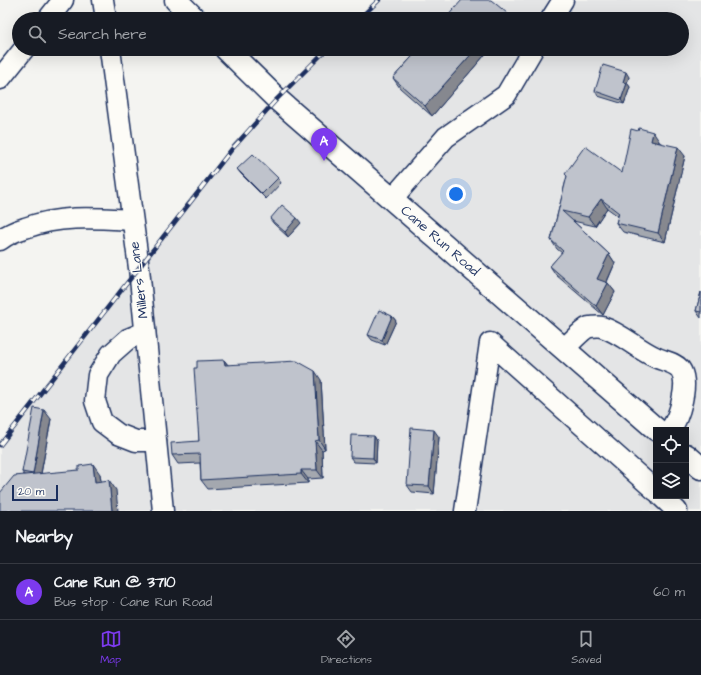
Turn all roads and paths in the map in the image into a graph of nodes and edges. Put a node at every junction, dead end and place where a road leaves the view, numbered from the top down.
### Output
1 (63, 0) edge
2 (103, 0) edge
3 (176, 0) edge
4 (563, 0) edge
5 (54, 12) edge
6 (105, 12) edge
7 (188, 12) edge
8 (556, 12) edge
9 (18, 56) edge
10 (111, 56) edge
11 (233, 56) edge
12 (529, 56) edge
13 (0, 79) edge
14 (392, 199) junction
15 (132, 220) junction
16 (0, 240) edge
17 (145, 332) junction
18 (564, 349) junction
19 (654, 427) edge
20 (672, 427) edge
21 (156, 441) junction
22 (689, 458) edge
23 (701, 468) edge
24 (653, 488) edge
25 (664, 499) edge
26 (163, 511) edge
27 (465, 511) edge
28 (677, 511) edge

1 - 5 street
2 - 6 street
3 - 7 main road
4 - 8 street
9 - 13 street
10 - 15 street, Millers Lane
11 - 14 main road, Cane Run Road
12 - 14 street
14 - 18 main road, Cane Run Road
15 - 16 street
15 - 17 street, Millers Lane
17 - 21 street, Millers Lane
17 - 21 street
18 - 19 main road, Cane Run Road
18 - 20 street
21 - 26 street, Millers Lane
22 - 23 main road
24 - 27 street
25 - 28 street

